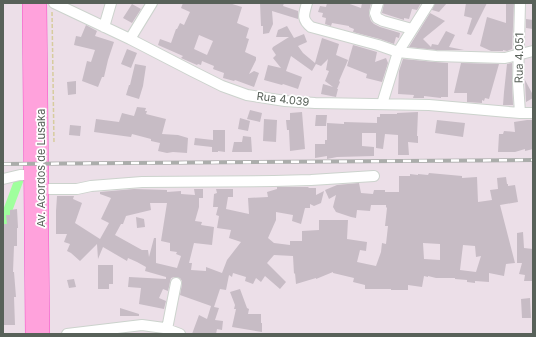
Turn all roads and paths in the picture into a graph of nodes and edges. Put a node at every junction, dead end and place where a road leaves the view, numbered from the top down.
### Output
1 (29, 3) edge
2 (40, 3) edge
3 (111, 3) edge
4 (152, 3) edge
5 (306, 3) edge
6 (378, 3) edge
7 (429, 3) edge
8 (520, 3) edge
9 (53, 7) edge
10 (104, 27) junction
11 (412, 29) junction
12 (130, 39) junction
13 (533, 51) edge
14 (398, 52) junction
15 (518, 54) junction
16 (382, 104) junction
17 (520, 113) junction
18 (533, 113) edge
19 (54, 144) dead end
20 (31, 175) junction
21 (374, 176) dead end
22 (3, 179) edge
23 (42, 189) junction
24 (176, 283) dead end
25 (167, 329) junction
26 (32, 334) edge
27 (42, 334) edge
28 (68, 334) edge
29 (180, 334) edge

1 - 20 main road, Av. Acordos de Lusaka
2 - 23 main road, Av. Acordos de Lusaka
3 - 10 street
4 - 12 street
5 - 14 street
6 - 11 street
7 - 11 street
8 - 15 street, Rua 4.051
9 - 10 street, Rua 4.039
9 - 19 path
10 - 12 street, Rua 4.039
11 - 14 street
12 - 16 street, Rua 4.039
13 - 15 street
14 - 15 street
14 - 16 street
15 - 17 street, Rua 4.051
16 - 17 street, Rua 4.039
17 - 18 street, Rua 4.039
20 - 22 street
20 - 26 main road, Av. Acordos de Lusaka
21 - 23 street
23 - 27 main road, Av. Acordos de Lusaka
24 - 25 street
25 - 28 street
25 - 29 street

